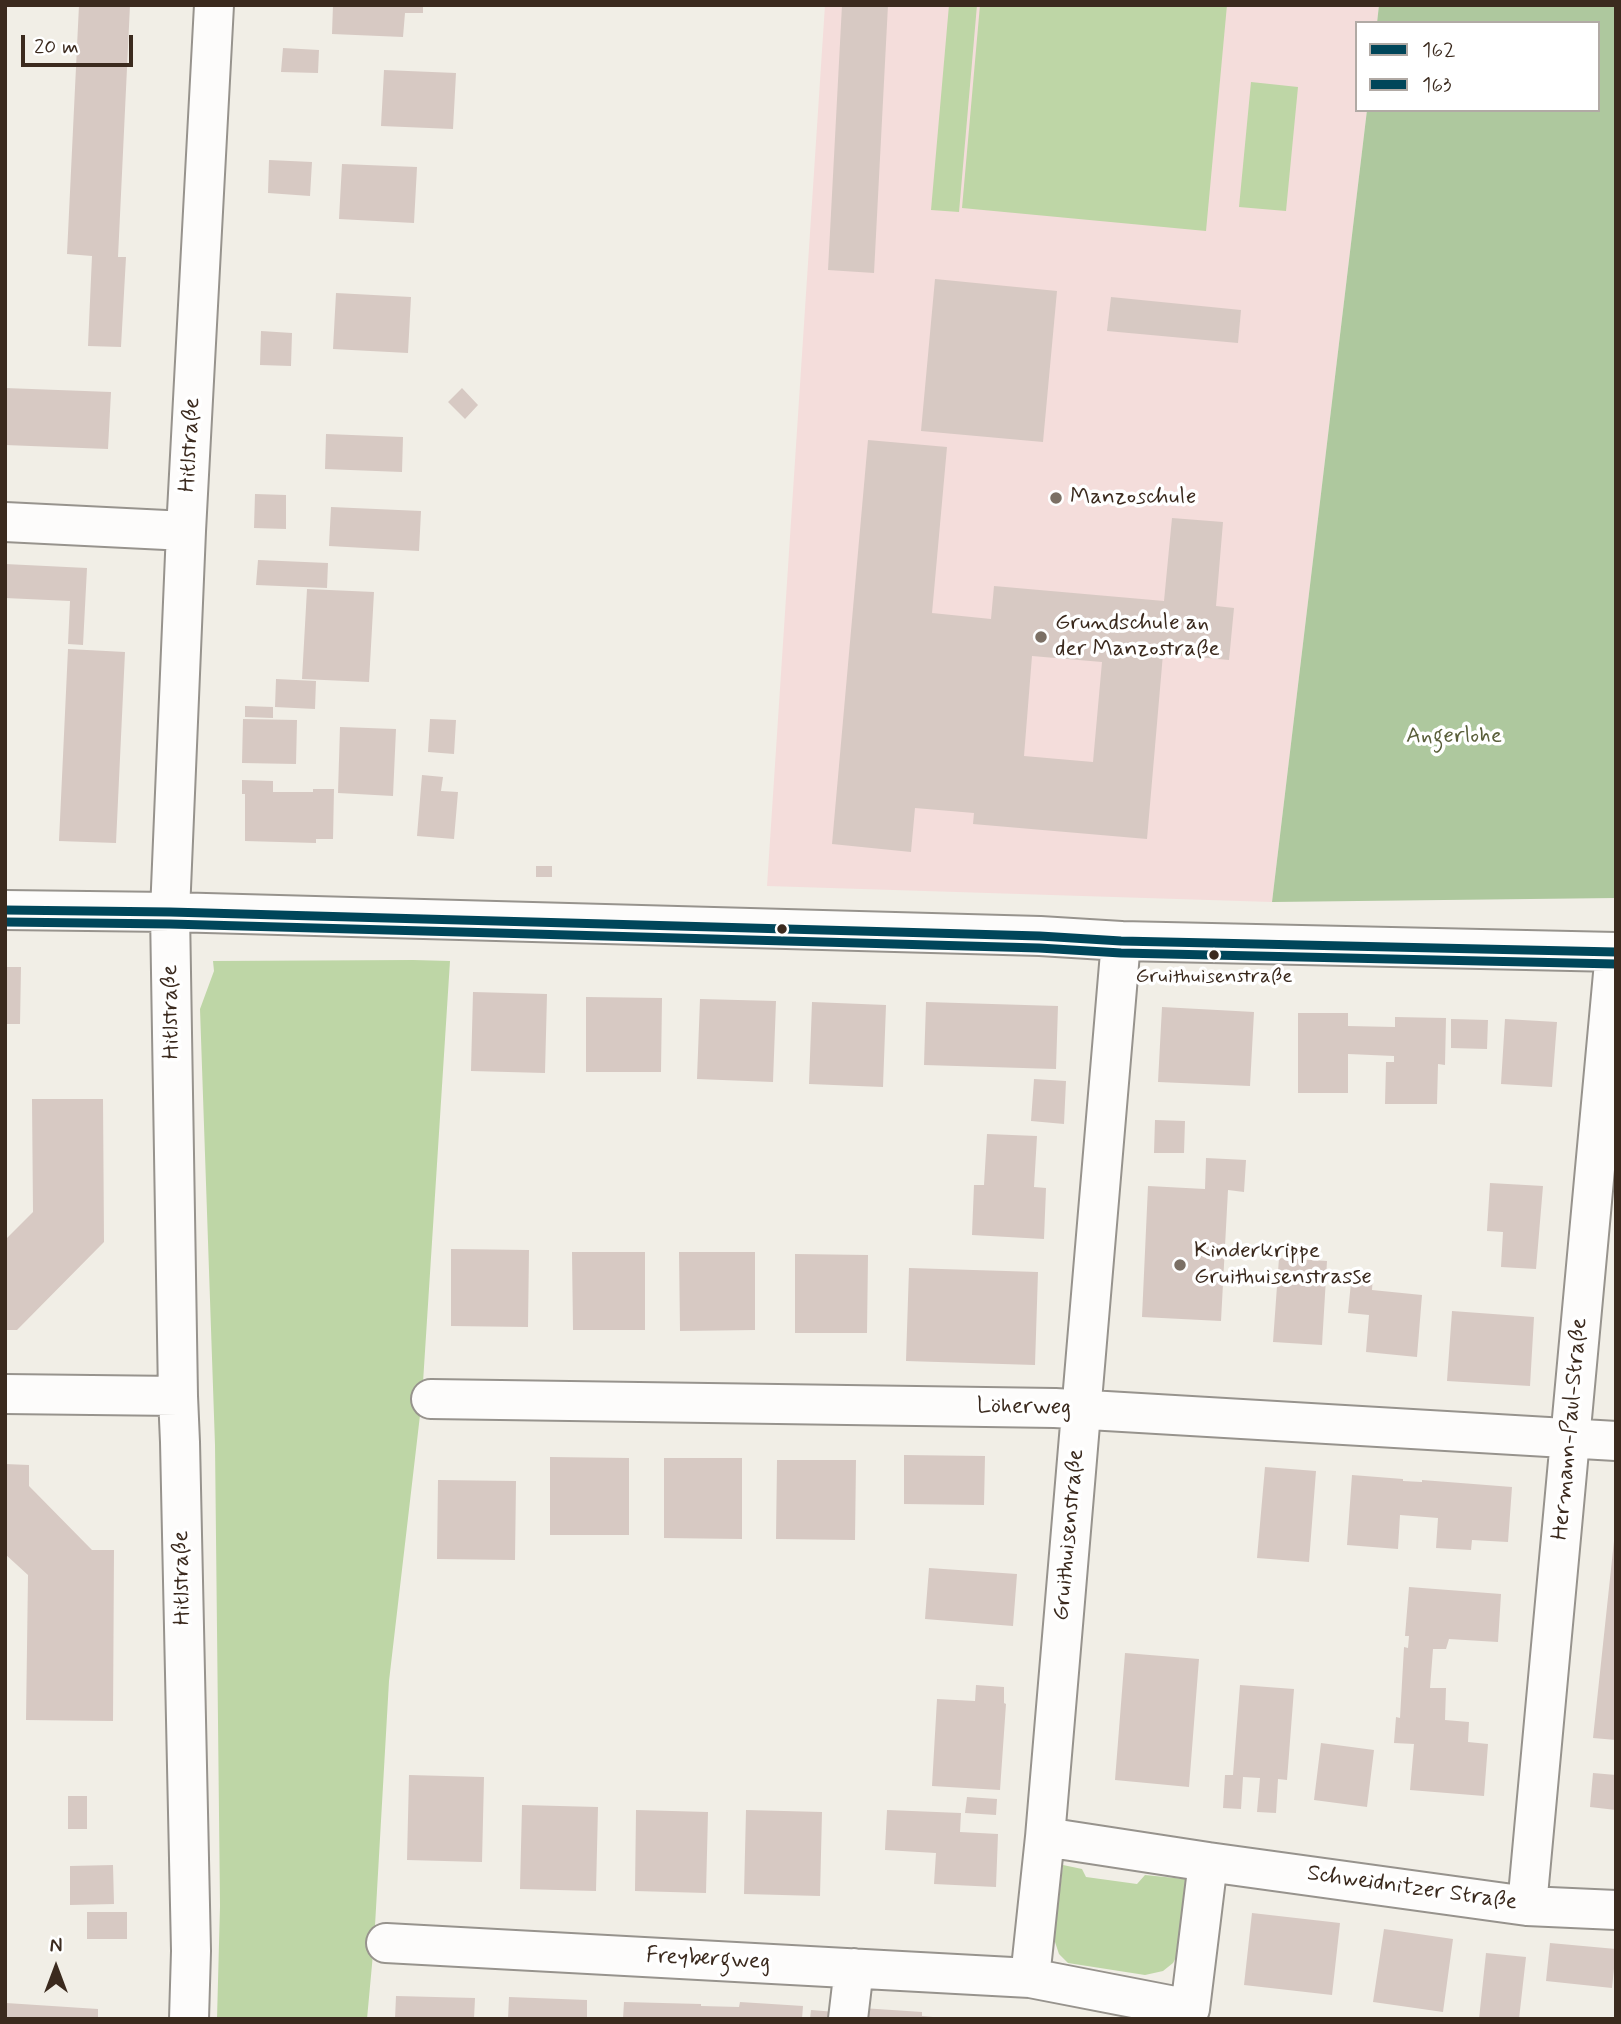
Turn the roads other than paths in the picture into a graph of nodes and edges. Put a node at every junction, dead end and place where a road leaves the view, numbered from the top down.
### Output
1 (214, 5) edge
2 (5, 522) edge
3 (186, 531) junction
4 (5, 910) edge
5 (170, 912) junction
6 (1121, 941) junction
7 (1615, 952) edge
8 (5, 1394) edge
9 (177, 1396) junction
10 (431, 1399) dead end
11 (1081, 1409) junction
12 (1571, 1439) junction
13 (1616, 1441) edge
14 (1045, 1837) junction
15 (1208, 1862) junction
16 (1527, 1906) junction
17 (1616, 1910) edge
18 (386, 1943) dead end
19 (854, 1968) junction
20 (1030, 1978) junction
21 (1189, 2014) edge
22 (189, 2019) edge
23 (848, 2019) edge

1 - 3 street, Hitlstraße
2 - 3 street
3 - 5 street, Hitlstraße
4 - 5 street
5 - 6 street
5 - 9 street, Hitlstraße
6 - 7 street
6 - 11 street, Gruithuisenstraße
7 - 12 street, Hermann-Paul-Straße
8 - 9 street
9 - 22 street, Hitlstraße
10 - 11 street, Löherweg
11 - 12 street, Löherweg
11 - 14 street, Gruithuisenstraße
12 - 13 street, Löherweg
12 - 16 street, Hermann-Paul-Straße
14 - 15 street, Schweidnitzer Straße
14 - 20 street, Gruithuisenstraße
15 - 16 street, Schweidnitzer Straße
15 - 21 street
16 - 17 street, Schweidnitzer Straße
18 - 19 street, Freybergweg
19 - 20 street, Freybergweg
19 - 23 street
20 - 21 street, Freybergweg

